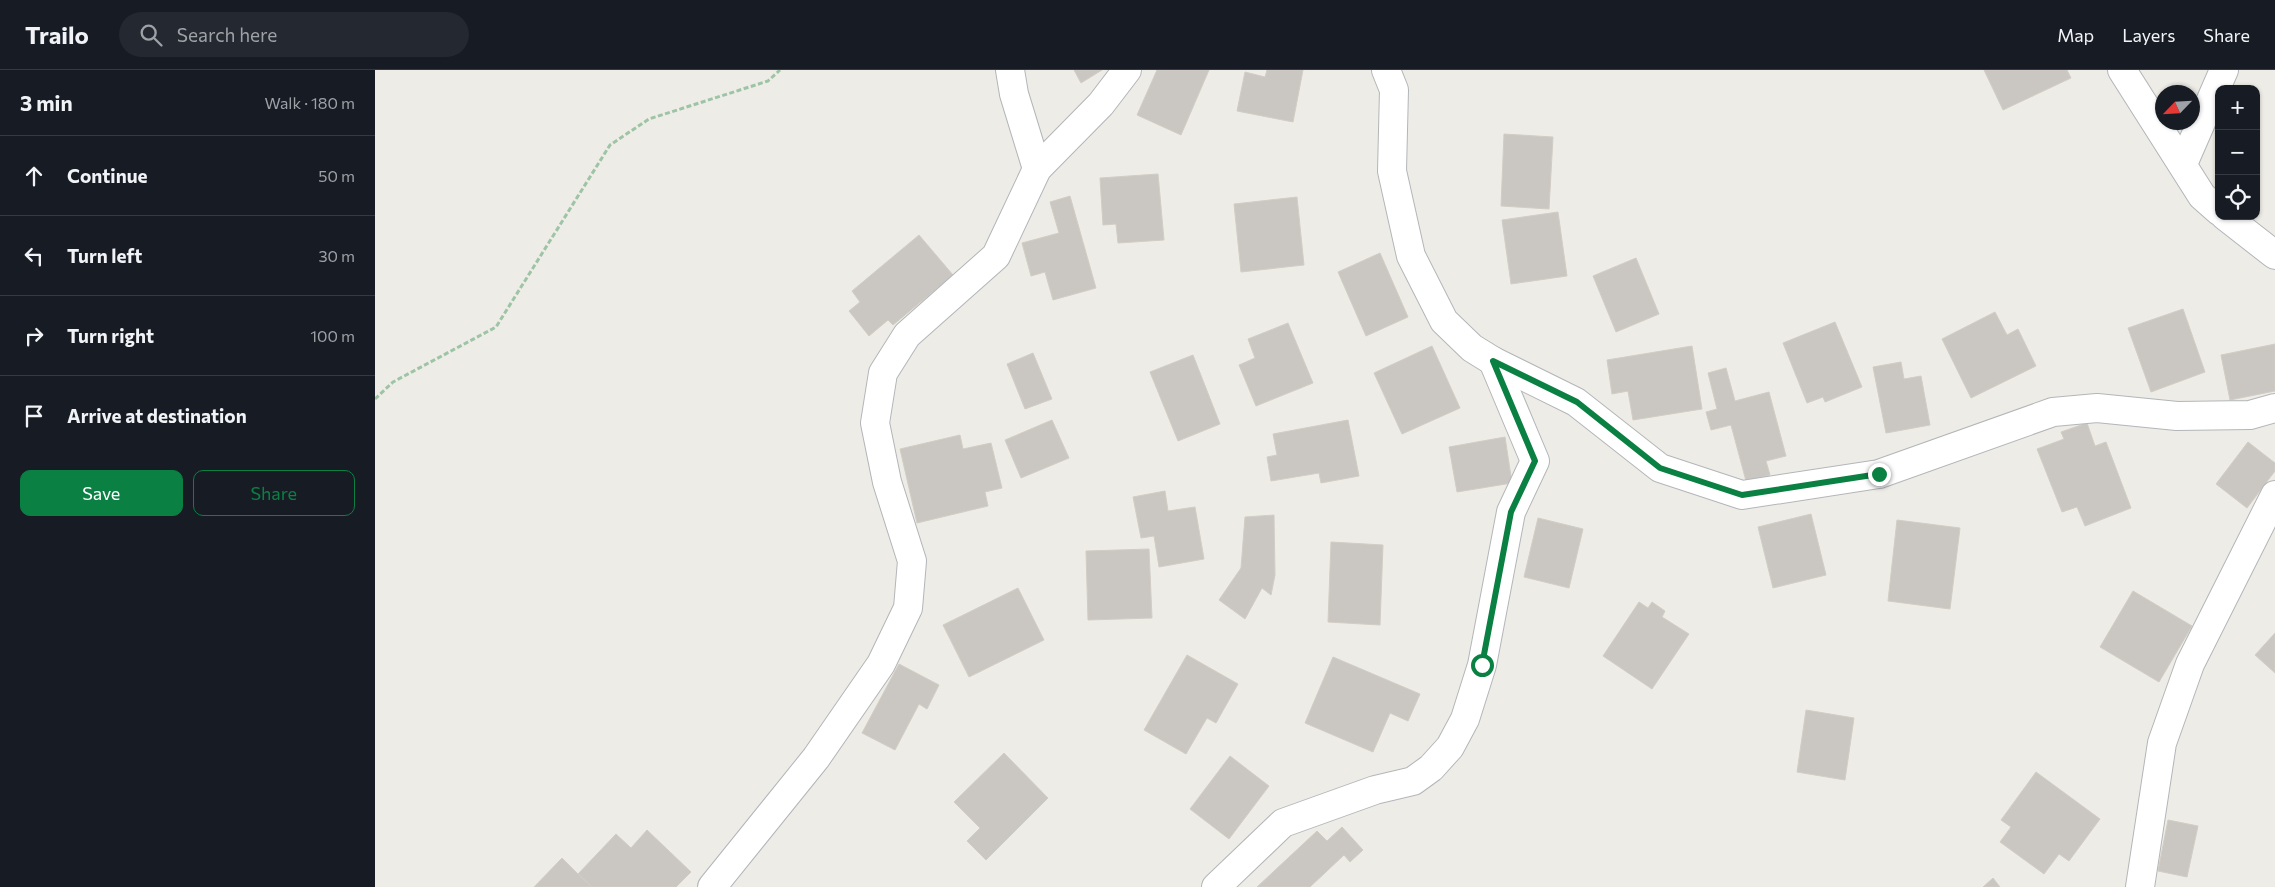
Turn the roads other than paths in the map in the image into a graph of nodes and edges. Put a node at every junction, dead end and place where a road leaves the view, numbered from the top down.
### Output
1 (1010, 70) edge
2 (1127, 70) edge
3 (2122, 70) edge
4 (2224, 70) edge
5 (1395, 77) edge
6 (2183, 164) junction
7 (1037, 169) junction
8 (2215, 207) edge
9 (2230, 220) edge
10 (2275, 255) edge
11 (1493, 361) junction
12 (2275, 408) edge
13 (2275, 494) edge
14 (712, 887) edge
15 (1217, 887) edge
16 (2140, 887) edge

1 - 7 street
2 - 7 street
3 - 6 street
4 - 6 street
5 - 11 street
6 - 8 street
7 - 14 street
9 - 10 street
11 - 12 street
11 - 15 street
13 - 16 street

